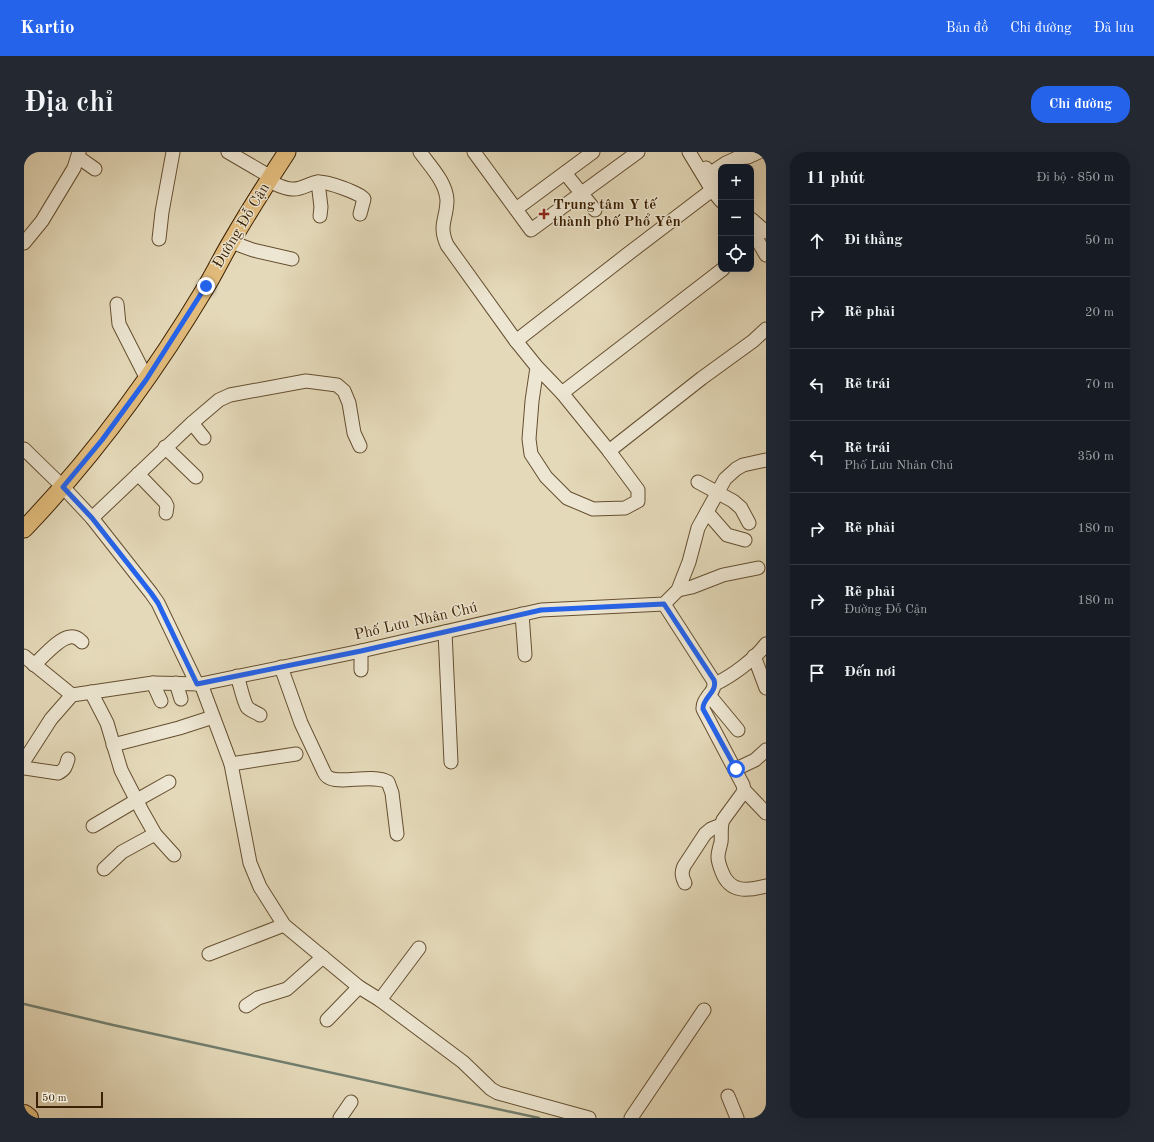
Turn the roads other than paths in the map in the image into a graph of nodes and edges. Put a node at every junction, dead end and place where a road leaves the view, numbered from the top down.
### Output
1 (173, 152) edge
2 (228, 152) edge
3 (288, 152) edge
4 (420, 152) edge
5 (474, 152) edge
6 (593, 152) edge
7 (638, 152) edge
8 (689, 152) edge
9 (692, 152) edge
10 (759, 152) edge
11 (78, 155) edge
12 (95, 169) dead end
13 (565, 173) junction
14 (711, 173) junction
15 (270, 179) junction
16 (318, 182) junction
17 (716, 188) edge
18 (582, 193) junction
19 (721, 200) edge
20 (516, 209) junction
21 (595, 210) dead end
22 (360, 214) dead end
23 (320, 216) dead end
24 (754, 224) edge
25 (760, 236) edge
26 (159, 239) dead end
27 (231, 242) junction
28 (24, 243) edge
29 (766, 256) edge
30 (292, 259) dead end
31 (719, 272) edge
32 (117, 304) dead end
33 (766, 329) edge
34 (516, 341) junction
35 (537, 367) junction
36 (146, 380) junction
37 (562, 393) junction
38 (192, 423) junction
39 (204, 438) dead end
40 (360, 446) dead end
41 (165, 447) junction
42 (24, 449) edge
43 (609, 451) junction
44 (766, 460) edge
45 (138, 474) junction
46 (196, 477) dead end
47 (698, 482) dead end
48 (63, 487) junction
49 (718, 492) junction
50 (707, 512) junction
51 (166, 513) dead end
52 (92, 518) junction
53 (749, 522) dead end
54 (24, 529) edge
55 (745, 540) dead end
56 (758, 568) dead end
57 (678, 590) junction
58 (664, 604) junction
59 (522, 614) junction
60 (445, 632) junction
61 (82, 642) dead end
62 (766, 644) edge
63 (361, 651) junction
64 (525, 655) dead end
65 (24, 656) edge
66 (754, 656) junction
67 (34, 665) junction
68 (281, 668) junction
69 (361, 670) dead end
70 (237, 676) junction
71 (153, 683) junction
72 (176, 684) junction
73 (199, 684) junction
74 (766, 688) edge
75 (712, 690) junction
76 (91, 692) junction
77 (72, 695) junction
78 (181, 699) dead end
79 (161, 701) dead end
80 (260, 716) dead end
81 (213, 717) junction
82 (738, 730) dead end
83 (113, 745) junction
84 (28, 747) edge
85 (296, 754) dead end
86 (765, 754) edge
87 (68, 759) dead end
88 (24, 761) edge
89 (451, 762) dead end
90 (231, 764) junction
91 (24, 768) edge
92 (736, 769) junction
93 (169, 782) dead end
94 (744, 790) junction
95 (137, 800) junction
96 (766, 813) edge
97 (721, 825) junction
98 (94, 826) dead end
99 (156, 834) junction
100 (397, 834) dead end
101 (174, 855) dead end
102 (104, 870) dead end
103 (685, 883) dead end
104 (766, 886) edge
105 (284, 925) junction
106 (419, 948) dead end
107 (209, 954) dead end
108 (323, 957) junction
109 (359, 987) junction
110 (380, 1000) junction
111 (246, 1006) dead end
112 (704, 1010) dead end
113 (327, 1020) dead end
114 (728, 1096) dead end
115 (351, 1102) dead end
116 (24, 1115) edge
117 (28, 1118) edge
118 (340, 1118) edge
119 (589, 1118) edge
120 (631, 1118) edge
121 (737, 1118) edge

1 - 26 street
2 - 15 street
3 - 15 main road, Đường Đỗ Cận
4 - 34 street
5 - 20 street
6 - 13 street
7 - 18 street
8 - 17 street
9 - 14 street
10 - 14 street
11 - 12 street
11 - 28 street
13 - 18 street
13 - 20 street
14 - 17 street
15 - 16 street
15 - 27 main road, Đường Đỗ Cận
16 - 22 street
16 - 23 street
17 - 19 street
17 - 34 street
18 - 20 street
18 - 21 street
24 - 25 street
25 - 29 street
27 - 30 street
27 - 36 main road, Đường Đỗ Cận
31 - 37 street
32 - 36 street
33 - 43 street
34 - 35 street
35 - 37 street
35 - 43 street
36 - 48 main road, Đường Đỗ Cận
37 - 43 street
38 - 39 street
38 - 40 street
38 - 41 street
41 - 45 street
41 - 46 street
42 - 48 street
44 - 49 street
45 - 51 street
45 - 52 street
47 - 49 street
48 - 52 street
48 - 54 main road, Đường Đỗ Cận
49 - 50 street
49 - 53 street
50 - 55 street
50 - 57 street
52 - 73 street
56 - 57 street
57 - 58 street
58 - 59 street, Phố Lưu Nhân Chú
58 - 75 street
59 - 60 street, Phố Lưu Nhân Chú
59 - 64 street
60 - 63 street, Phố Lưu Nhân Chú
60 - 89 street
61 - 67 street
62 - 66 street
63 - 68 street, Phố Lưu Nhân Chú
63 - 69 street
65 - 67 street
66 - 74 street
66 - 75 street
67 - 77 street
68 - 70 street, Phố Lưu Nhân Chú
68 - 100 street
70 - 73 street, Phố Lưu Nhân Chú
70 - 80 street
71 - 72 street, Phố Lưu Nhân Chú
71 - 76 street, Phố Lưu Nhân Chú
71 - 79 street
72 - 73 street, Phố Lưu Nhân Chú
72 - 78 street
73 - 81 street
75 - 82 street
75 - 92 street
76 - 77 street, Phố Lưu Nhân Chú
76 - 83 street
77 - 84 street
81 - 83 street
81 - 90 street
83 - 95 street
84 - 88 street
85 - 90 street
86 - 92 street
87 - 91 street
90 - 105 street
92 - 94 street
93 - 95 street
94 - 96 street
94 - 97 street
95 - 98 street
95 - 99 street
97 - 103 street
97 - 104 street
99 - 101 street
99 - 102 street
105 - 107 street
105 - 108 street
106 - 110 street
108 - 109 street
108 - 111 street
109 - 110 street
109 - 113 street
110 - 119 street
112 - 120 street
114 - 121 street
115 - 118 street
116 - 117 highway

